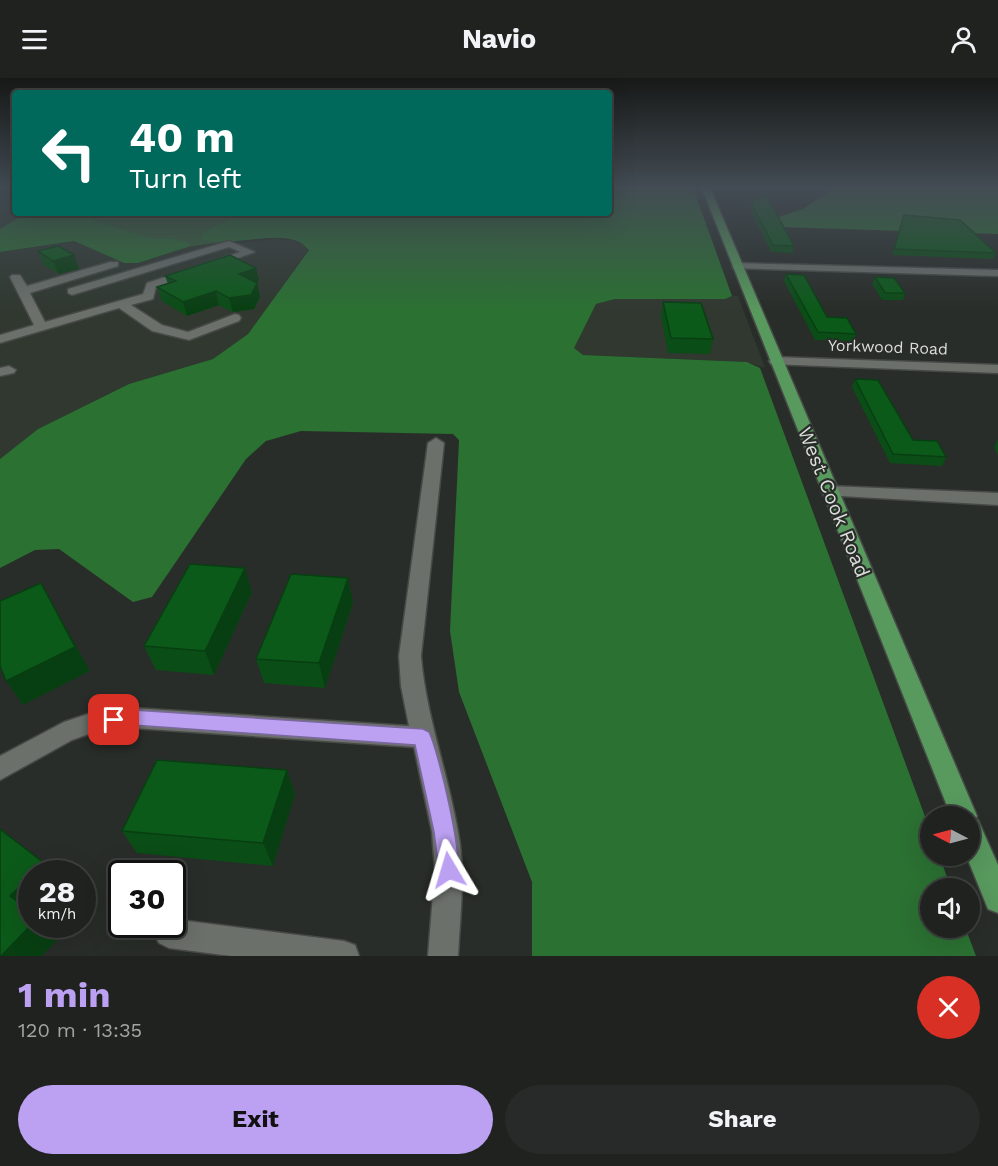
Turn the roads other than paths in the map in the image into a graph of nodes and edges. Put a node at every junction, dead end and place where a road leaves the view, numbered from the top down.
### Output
1 (722, 229) edge
2 (114, 264) dead end
3 (737, 266) junction
4 (998, 273) edge
5 (16, 277) dead end
6 (151, 285) junction
7 (23, 291) junction
8 (72, 291) dead end
9 (85, 303) dead end
10 (121, 304) junction
11 (235, 318) dead end
12 (42, 328) junction
13 (0, 339) edge
14 (776, 361) junction
15 (998, 369) edge
16 (436, 443) dead end
17 (830, 491) junction
18 (998, 499) edge
19 (423, 737) junction
20 (0, 769) edge
21 (960, 806) edge
22 (980, 856) edge
23 (998, 900) edge
24 (186, 935) edge
25 (344, 956) edge
26 (443, 956) edge

1 - 3 main road, West Cook Road
2 - 7 street
3 - 4 street
3 - 14 main road, West Cook Road
5 - 7 street
6 - 8 street
6 - 9 street
6 - 10 street
7 - 12 street
10 - 11 street
10 - 12 street
12 - 13 street
14 - 15 street, Yorkwood Road
14 - 17 main road, West Cook Road
16 - 19 street
17 - 18 street
17 - 21 main road, West Cook Road
19 - 20 street
19 - 26 street
22 - 23 main road
24 - 25 street

